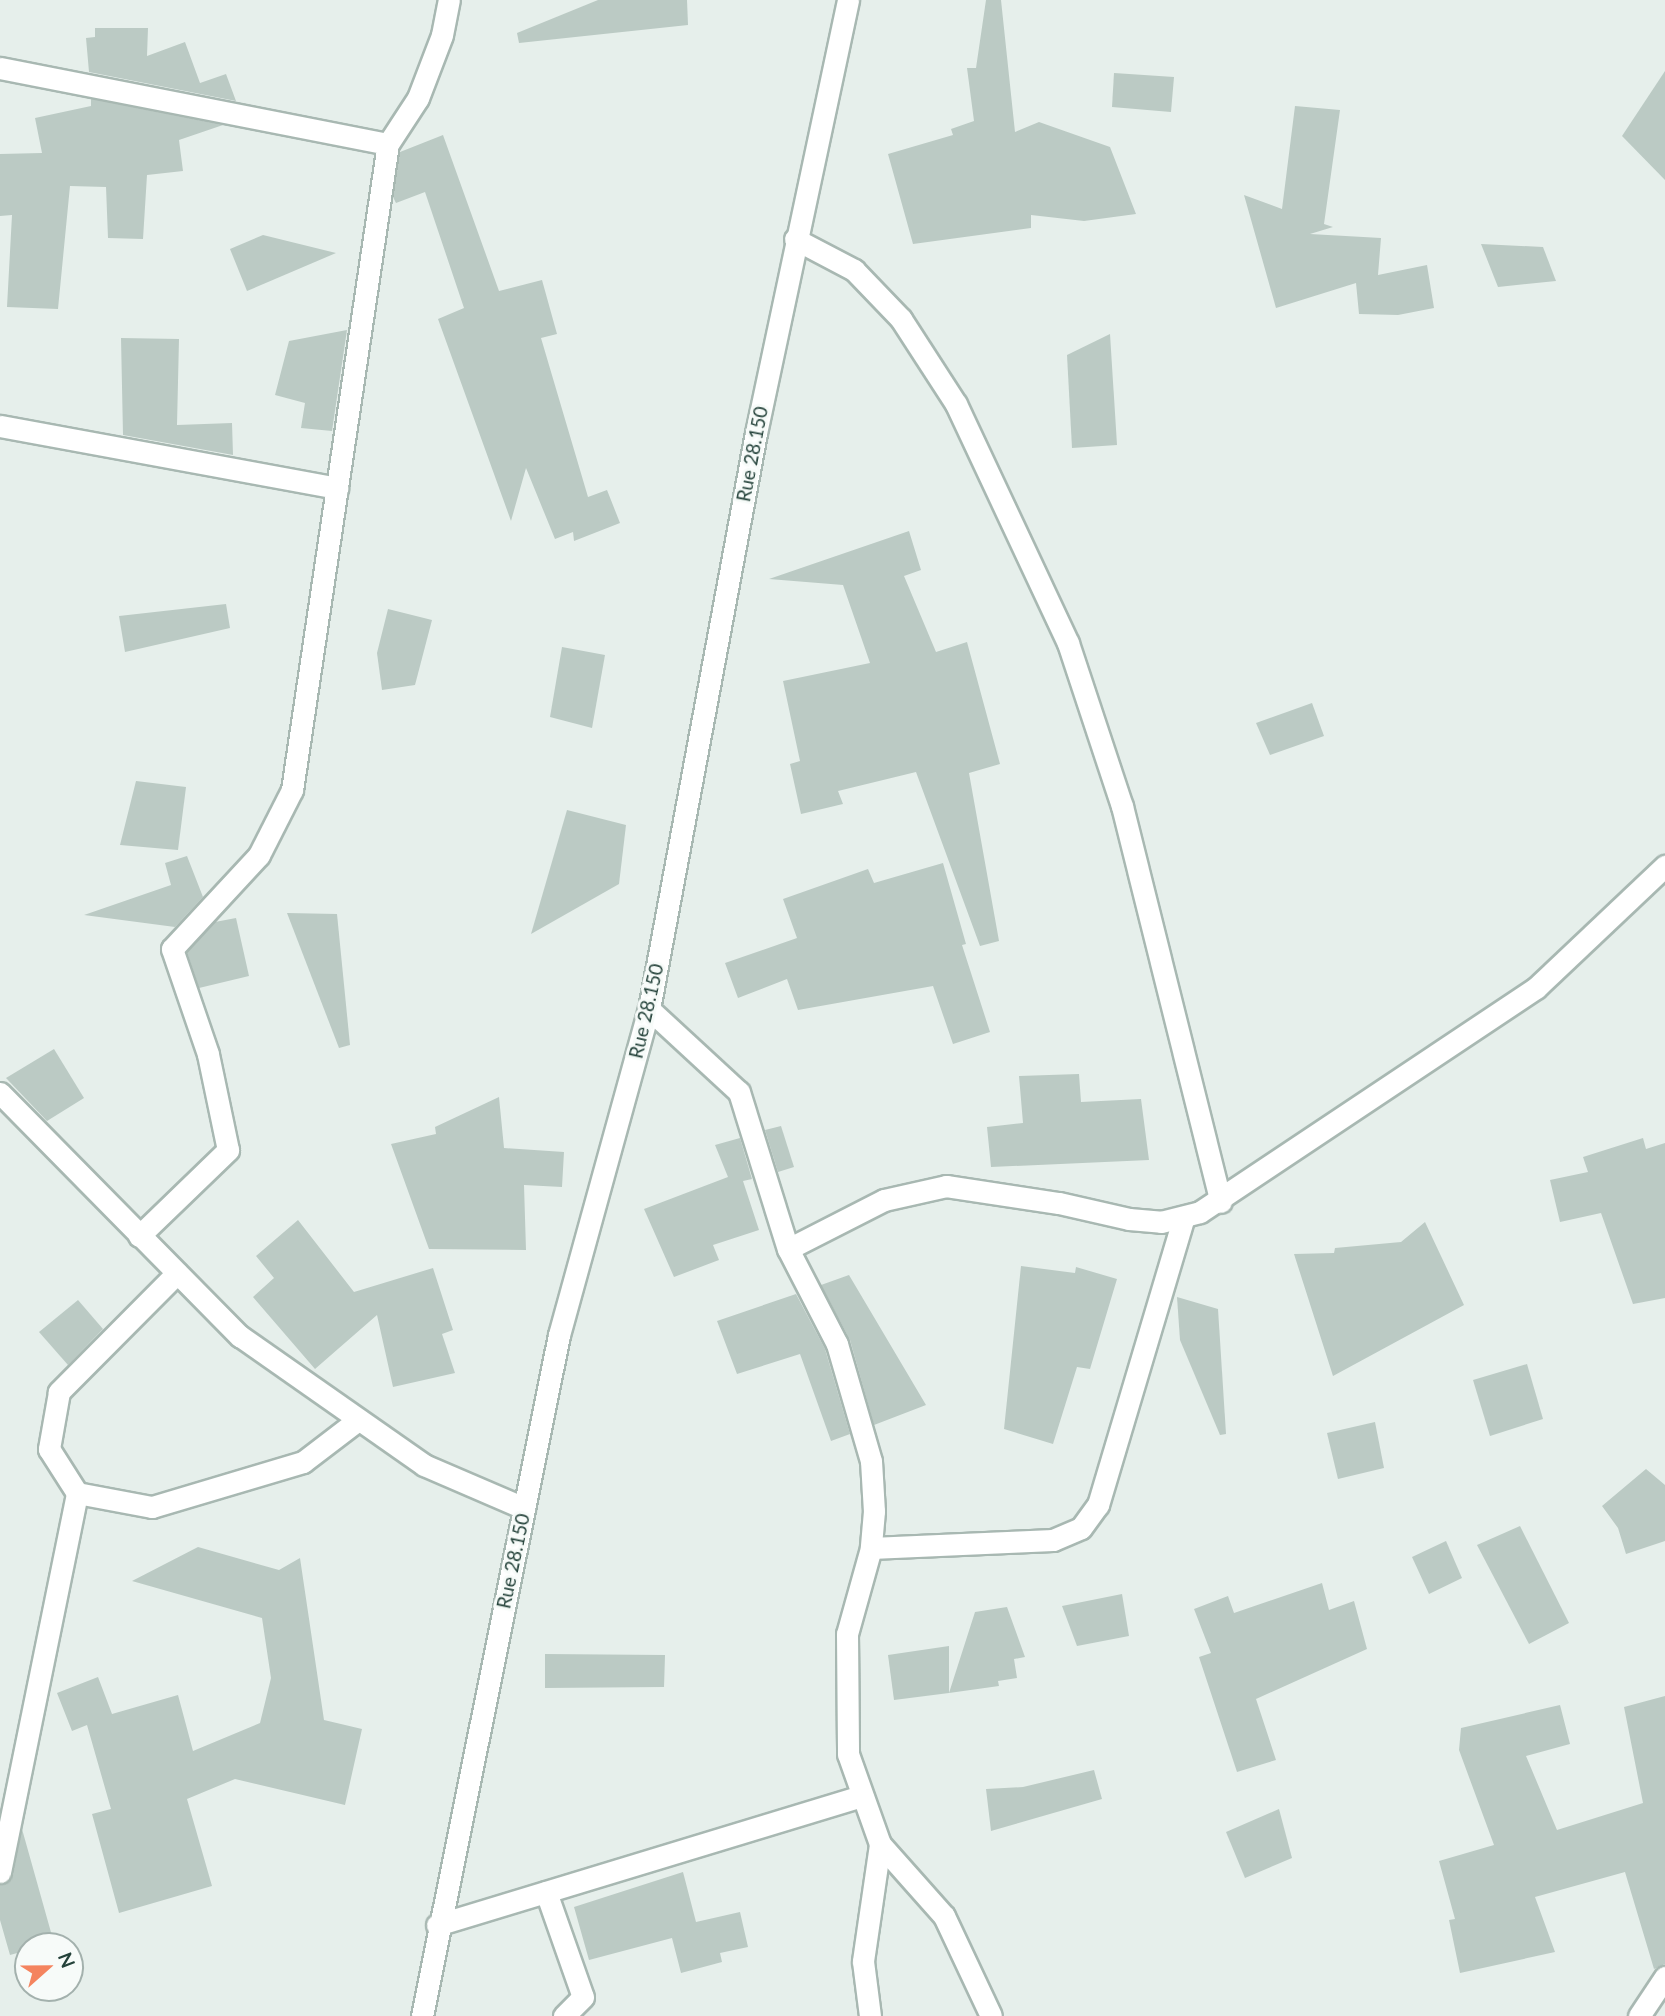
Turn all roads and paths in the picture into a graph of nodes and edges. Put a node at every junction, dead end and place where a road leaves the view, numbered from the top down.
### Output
1 (449, 0) edge
2 (848, 0) edge
3 (0, 68) edge
4 (388, 144) junction
5 (795, 239) junction
6 (0, 426) edge
7 (337, 488) junction
8 (1665, 866) edge
9 (649, 1010) junction
10 (0, 1093) edge
11 (1221, 1202) junction
12 (1183, 1219) junction
13 (139, 1236) junction
14 (788, 1249) junction
15 (177, 1273) junction
16 (358, 1420) junction
17 (77, 1493) junction
18 (524, 1507) junction
19 (871, 1548) junction
20 (861, 1796) junction
21 (880, 1844) junction
22 (0, 1872) edge
23 (546, 1892) junction
24 (437, 1925) junction
25 (1665, 1977) edge
26 (422, 2016) edge
27 (564, 2016) edge
28 (870, 2016) edge
29 (991, 2016) edge
30 (1639, 2016) edge

1 - 4 street
2 - 5 street, Rue 28.150
3 - 4 street
4 - 7 street
5 - 9 street, Rue 28.150
5 - 11 street
6 - 7 street
7 - 13 street
8 - 11 street
9 - 14 street
9 - 18 street, Rue 28.150
10 - 13 street
11 - 12 street
12 - 14 street
12 - 19 street
13 - 15 street
14 - 19 street
15 - 16 street
15 - 17 street
16 - 17 street
16 - 18 street
17 - 22 street
18 - 24 street, Rue 28.150
19 - 20 street
20 - 21 street
20 - 23 street
21 - 28 street
21 - 29 street
23 - 24 street
23 - 27 street
24 - 26 street, Rue 28.150
25 - 30 street

